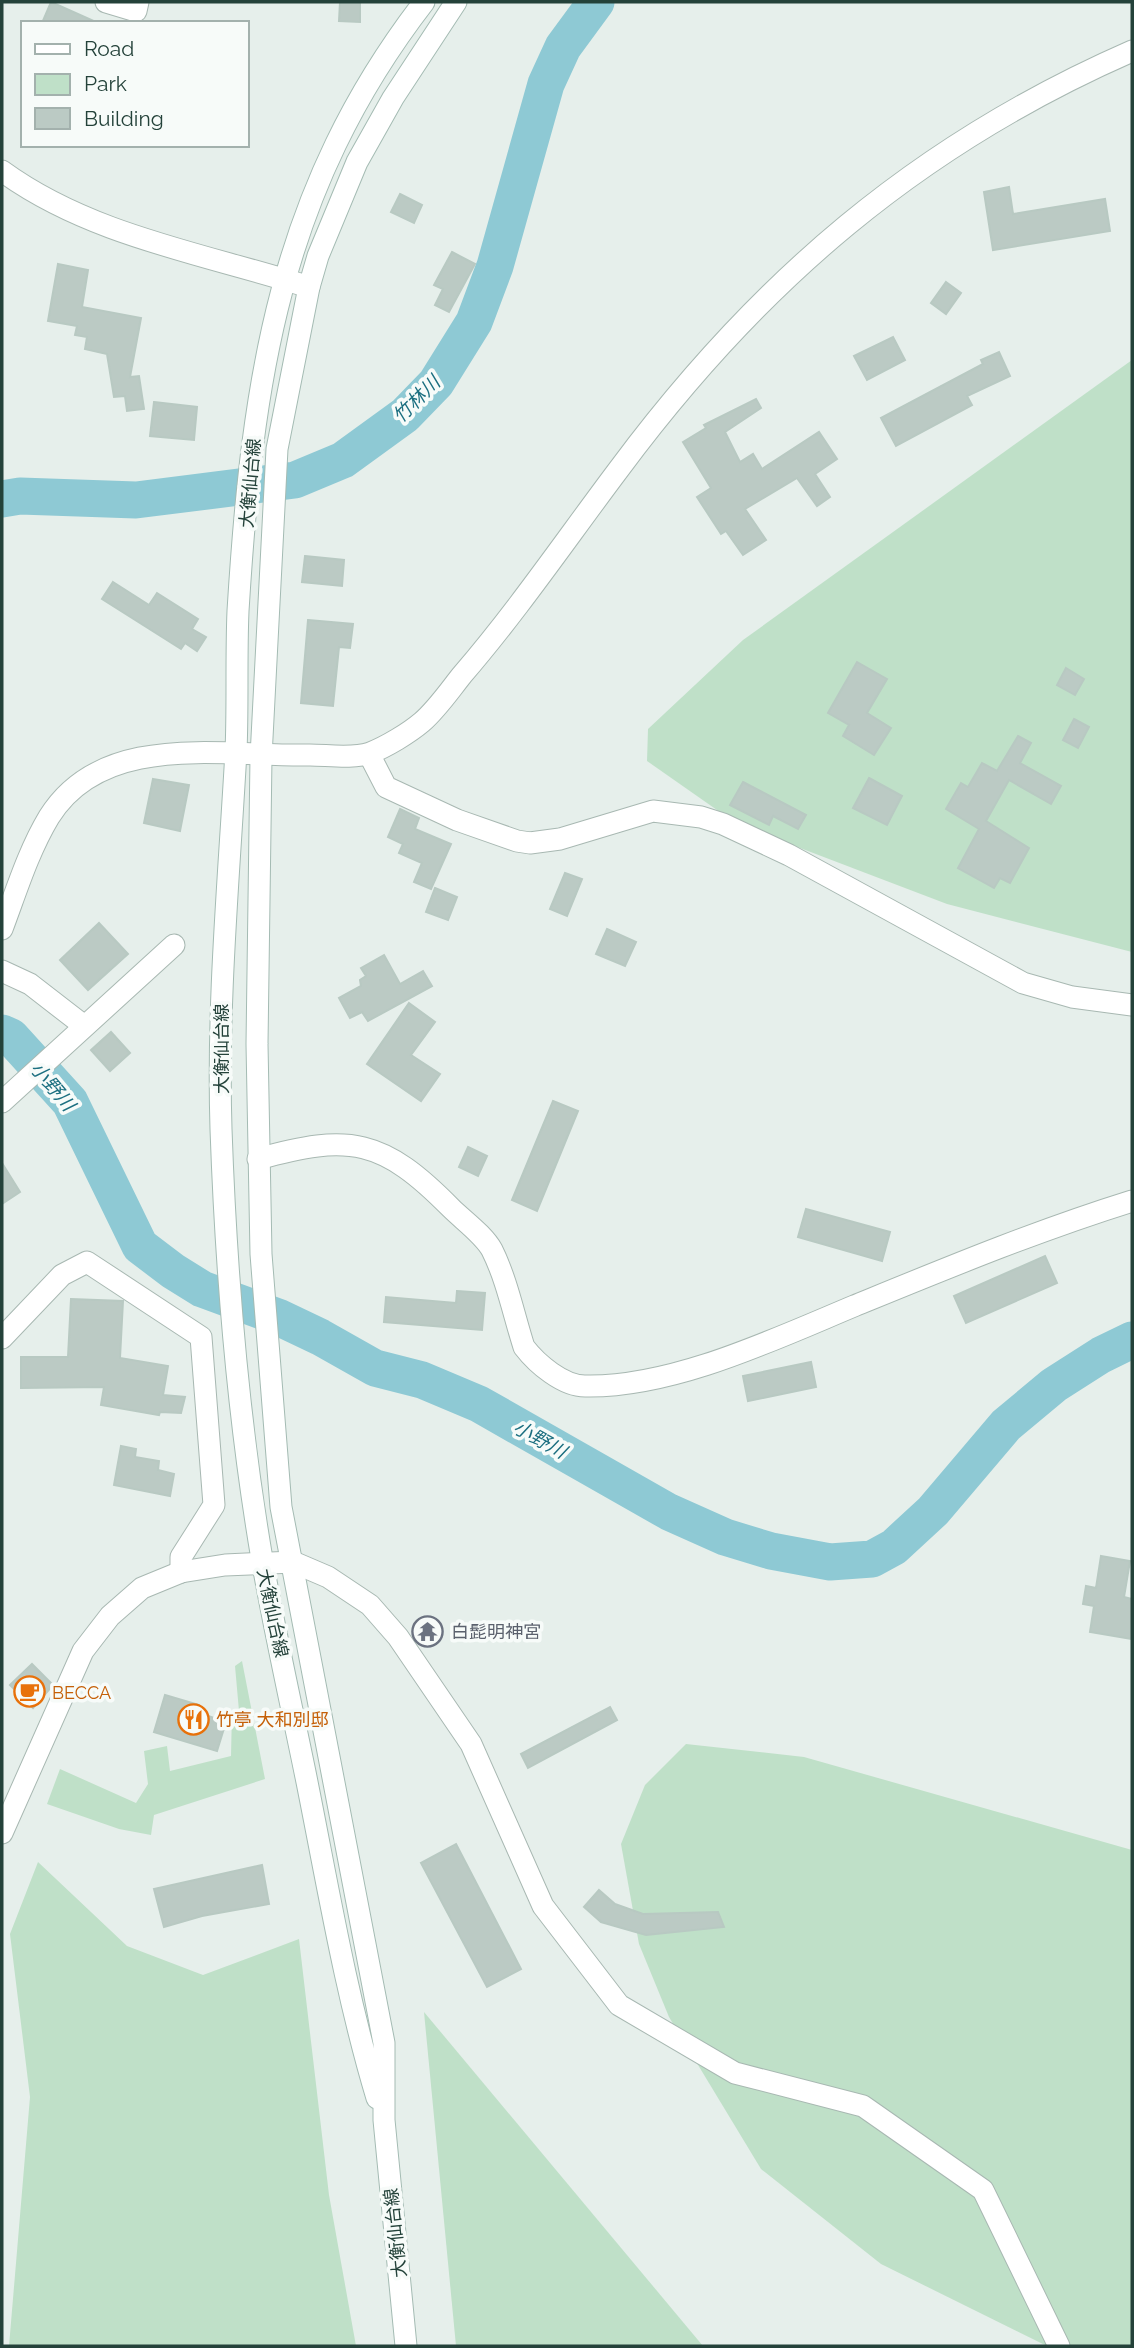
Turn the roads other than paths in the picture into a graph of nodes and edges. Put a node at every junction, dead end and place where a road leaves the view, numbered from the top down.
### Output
1 (106, 2) edge
2 (138, 2) edge
3 (424, 2) edge
4 (456, 2) edge
5 (1132, 51) edge
6 (2, 171) edge
7 (283, 278) junction
8 (309, 287) junction
9 (369, 754) junction
10 (236, 756) junction
11 (261, 757) junction
12 (2, 929) edge
13 (174, 945) dead end
14 (2, 971) edge
15 (1132, 1005) edge
16 (78, 1031) junction
17 (9, 1095) edge
18 (258, 1159) junction
19 (1132, 1201) edge
20 (2, 1338) edge
21 (293, 1562) junction
22 (263, 1564) junction
23 (181, 1572) junction
24 (2, 1833) edge
25 (384, 2120) junction
26 (406, 2346) edge
27 (1059, 2346) edge

1 - 2 street
3 - 7 street, 大衡仙台線
4 - 8 street, 大衡仙台線
5 - 9 street
6 - 7 street
7 - 8 street
7 - 10 street, 大衡仙台線
8 - 11 street, 大衡仙台線
9 - 11 street
9 - 15 street
10 - 11 street
10 - 12 street
10 - 22 street, 大衡仙台線
11 - 18 street, 大衡仙台線
13 - 16 street
14 - 16 street
16 - 17 street
18 - 19 street
18 - 21 street, 大衡仙台線
20 - 23 street
21 - 22 street
21 - 25 street, 大衡仙台線
21 - 27 street
22 - 23 street
22 - 25 street, 大衡仙台線
23 - 24 street
25 - 26 street, 大衡仙台線

